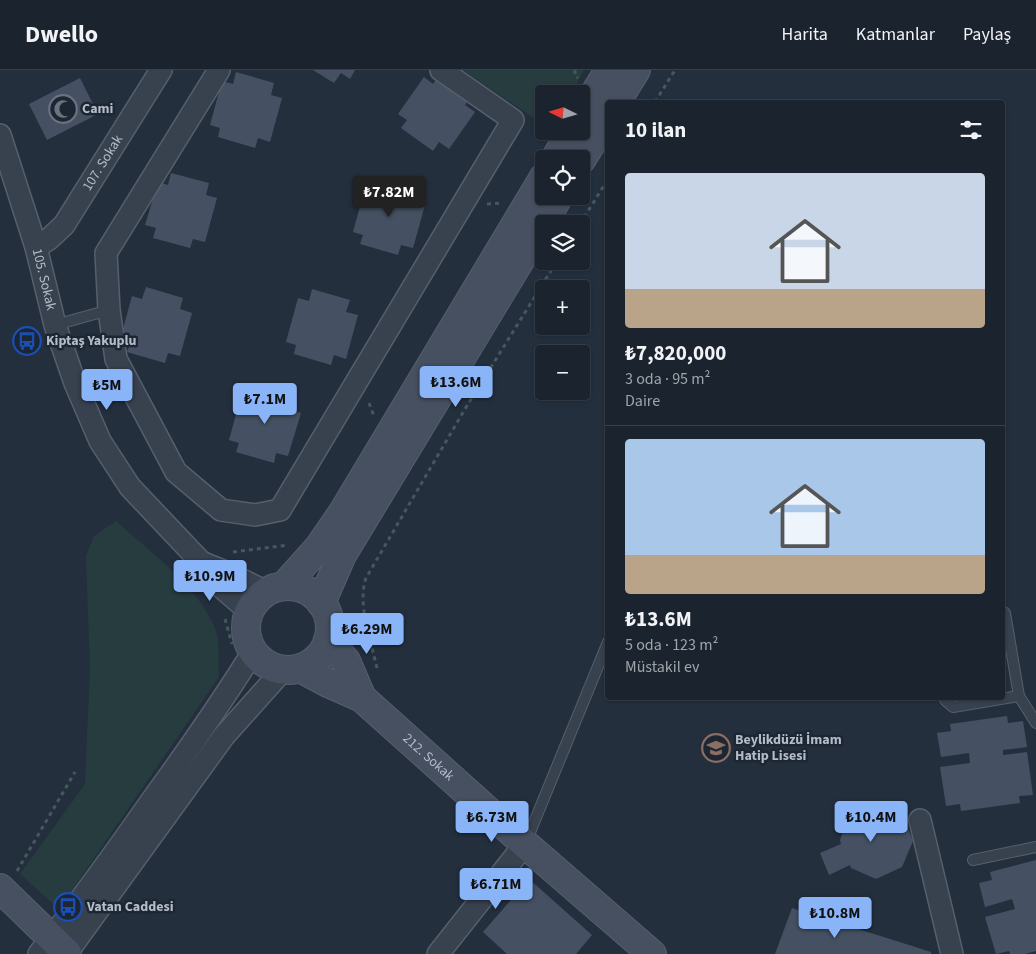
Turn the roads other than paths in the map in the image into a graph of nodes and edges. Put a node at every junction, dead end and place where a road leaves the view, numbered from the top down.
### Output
1 (161, 70) edge
2 (219, 70) edge
3 (441, 70) edge
4 (609, 70) edge
5 (636, 70) edge
6 (617, 100) edge
7 (590, 101) edge
8 (605, 122) edge
9 (0, 135) edge
10 (587, 150) edge
11 (535, 193) edge
12 (554, 205) edge
13 (36, 247) junction
14 (109, 310) junction
15 (54, 325) junction
16 (255, 600) junction
17 (321, 603) junction
18 (1005, 613) edge
19 (328, 640) junction
20 (605, 649) edge
21 (243, 652) junction
22 (292, 669) junction
23 (1019, 696) junction
24 (362, 698) junction
25 (1005, 698) edge
26 (945, 700) edge
27 (995, 700) edge
28 (1036, 723) edge
29 (920, 820) dead end
30 (525, 844) junction
31 (1036, 847) edge
32 (973, 860) dead end
33 (2, 890) edge
34 (56, 950) edge
35 (438, 954) edge
36 (652, 954) edge
37 (952, 954) edge

1 - 13 street, 107. Sokak
2 - 14 street
3 - 14 street
4 - 7 street
5 - 6 street
8 - 10 street
9 - 13 street, 105. Sokak
11 - 16 street
12 - 17 street
13 - 15 street, 105. Sokak
14 - 15 lane
15 - 16 street, 105. Sokak
16 - 17 street
16 - 21 street
17 - 19 street
18 - 23 lane
19 - 22 street
19 - 24 street
20 - 30 lane
21 - 22 street
21 - 34 street
22 - 24 street
22 - 34 street
23 - 25 lane
23 - 28 lane
24 - 30 street, 212. Sokak
26 - 27 lane
29 - 37 street
30 - 35 street
30 - 36 street, 212. Sokak
31 - 32 lane
33 - 34 street

